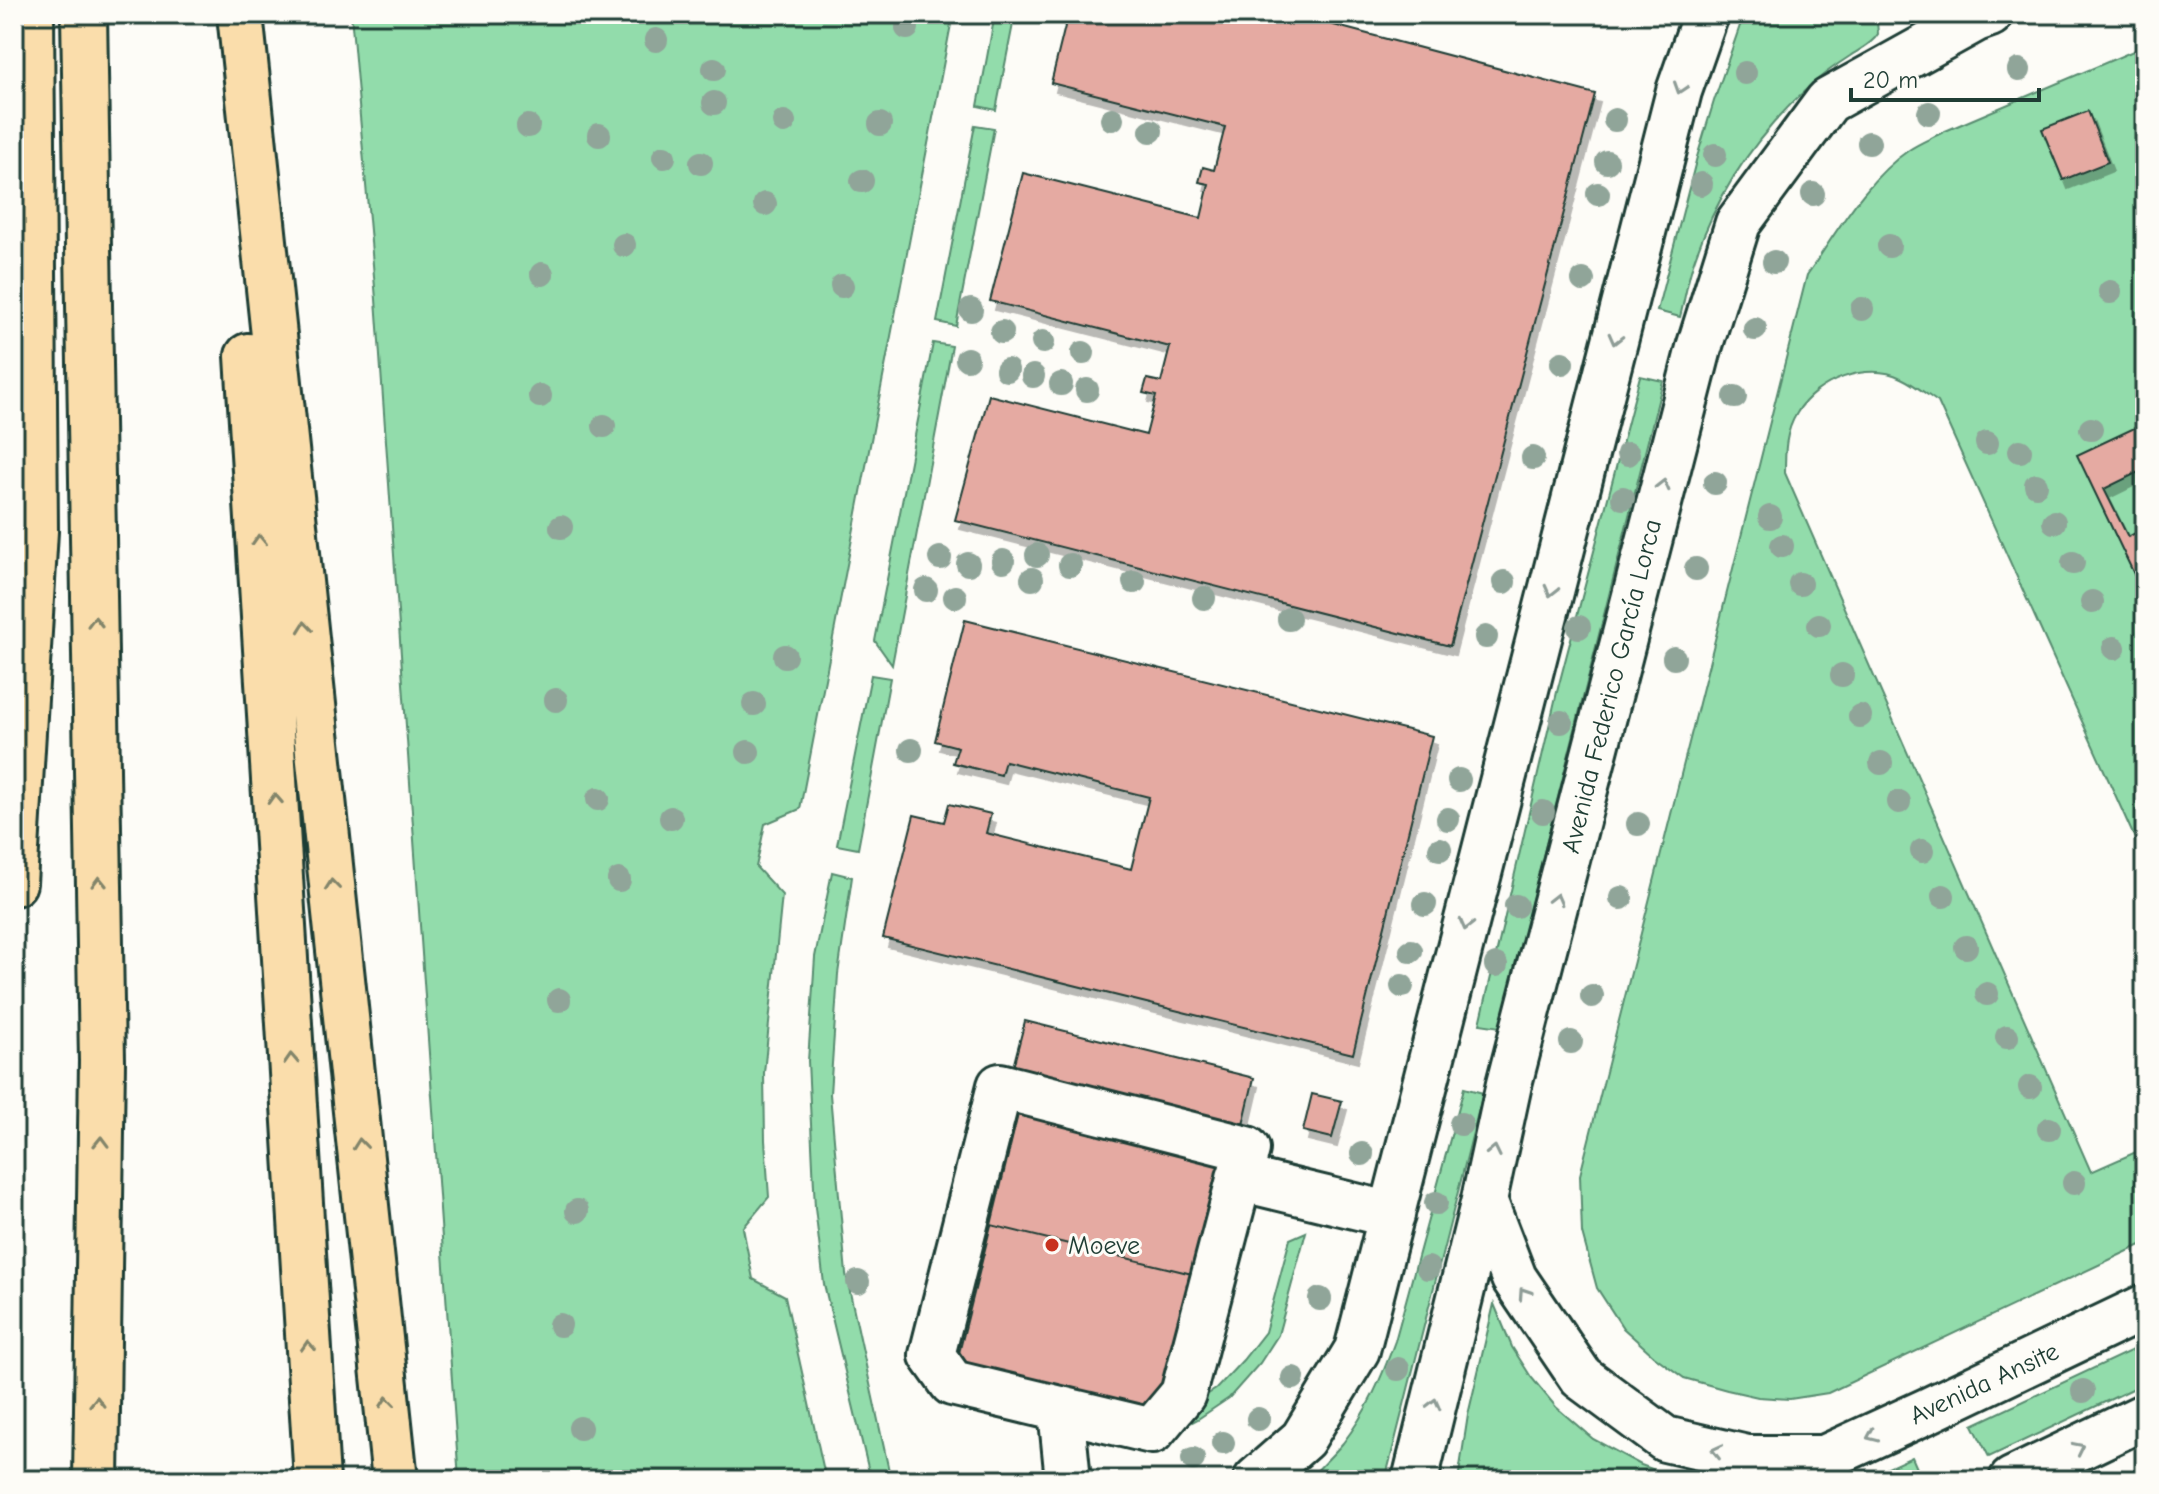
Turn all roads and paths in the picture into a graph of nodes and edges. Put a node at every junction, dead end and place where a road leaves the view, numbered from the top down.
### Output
1 (31, 14) edge
2 (84, 14) edge
3 (227, 14) edge
4 (240, 14) edge
5 (1706, 14) edge
6 (1975, 16) edge
7 (14, 883) edge
8 (1239, 1178) junction
9 (1484, 1200) junction
10 (1392, 1215) junction
11 (2145, 1307) edge
12 (1061, 1410) junction
13 (2145, 1416) edge
14 (1823, 1458) junction
15 (96, 1480) edge
16 (317, 1480) edge
17 (395, 1480) edge
18 (1068, 1480) edge
19 (1256, 1480) edge
20 (1415, 1480) edge
21 (1778, 1480) edge
22 (2012, 1480) edge

1 - 7 highway
15 -> 2 highway
16 -> 3 highway
17 -> 4 highway
5 -> 10 street
9 -> 6 street, Avenida Federico García Lorca
8 - 10 street
8 - 12 street
8 - 12 street
14 -> 9 street, Avenida Ansite
20 -> 9 street, Avenida Federico García Lorca
10 - 19 street
11 -> 14 street, Avenida Ansite
12 - 18 street
22 -> 13 street
14 - 21 street, Avenida Ansite

